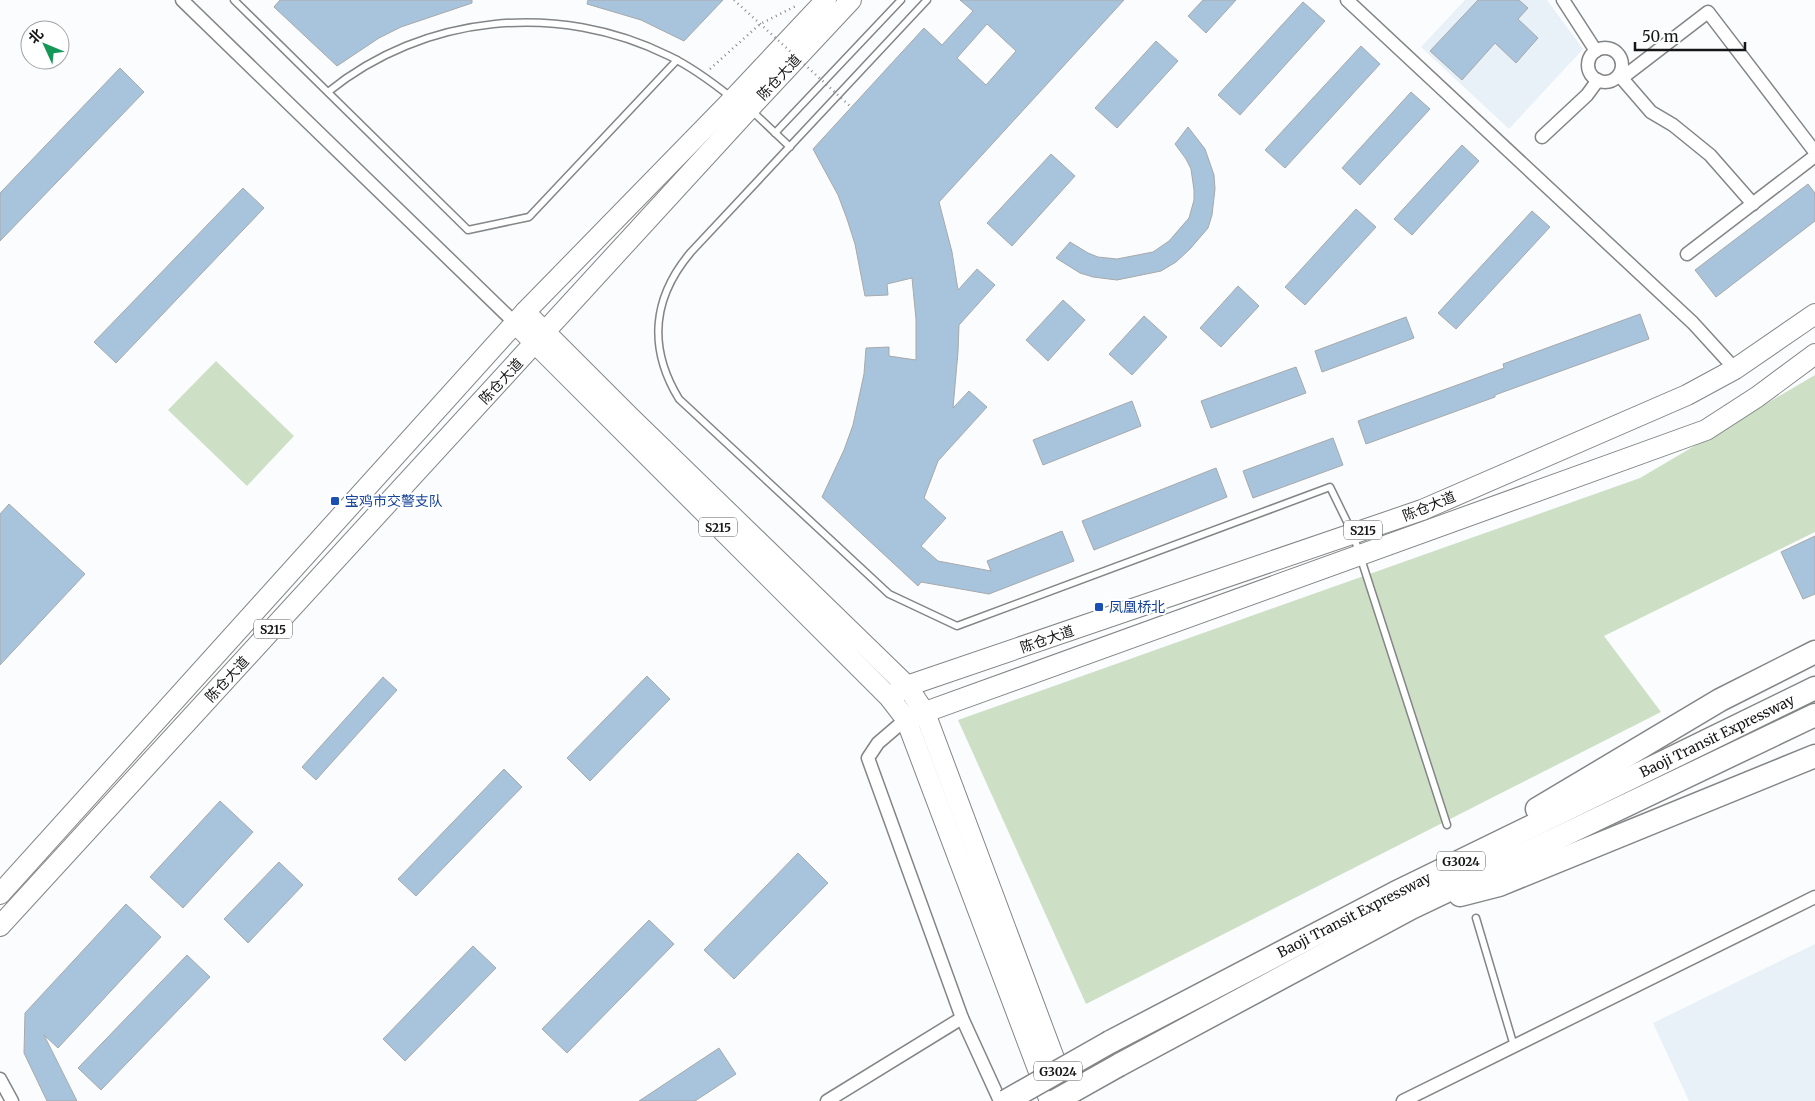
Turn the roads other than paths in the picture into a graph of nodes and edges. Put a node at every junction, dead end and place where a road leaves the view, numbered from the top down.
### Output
1 (182, 0) edge
2 (234, 0) edge
3 (826, 0) edge
4 (851, 0) edge
5 (901, 0) edge
6 (927, 0) edge
7 (1347, 0) edge
8 (1563, 0) edge
9 (1596, 51) junction
10 (677, 60) junction
11 (1621, 76) junction
12 (1598, 80) junction
13 (328, 92) junction
14 (741, 104) junction
15 (775, 132) junction
16 (1542, 137) dead end
17 (790, 146) junction
18 (1815, 154) edge
19 (1753, 204) junction
20 (1687, 254) dead end
21 (1815, 314) edge
22 (519, 317) junction
23 (540, 338) junction
24 (1815, 354) edge
25 (1735, 369) junction
26 (1353, 534) junction
27 (1360, 555) junction
28 (1815, 652) edge
29 (908, 686) junction
30 (1815, 688) edge
31 (889, 697) junction
32 (1815, 715) edge
33 (916, 716) junction
34 (1815, 756) edge
35 (1447, 825) dead end
36 (0, 894) edge
37 (1815, 897) edge
38 (1403, 900) junction
39 (1476, 918) dead end
40 (0, 926) edge
41 (962, 1018) junction
42 (1514, 1046) junction
43 (0, 1079) edge
44 (12, 1101) edge
45 (827, 1101) edge
46 (1000, 1101) edge
47 (1006, 1101) edge
48 (1050, 1101) edge
49 (1054, 1101) edge
50 (1070, 1101) edge
51 (1403, 1101) edge

1 - 22 street
2 - 13 lane
3 - 14 main road, 陈仓大道 / S215
4 - 14 main road, 陈仓大道 / S215
5 - 15 lane
6 - 17 lane
7 - 25 street
8 - 9 street
9 - 11 street
9 - 12 street
10 - 13 lane
10 - 13 lane
10 - 14 lane
11 - 12 street
11 - 18 street
11 - 19 street
12 - 16 street
14 - 15 lane
14 - 22 main road, 陈仓大道 / S215
14 - 23 main road, 陈仓大道 / S215
15 - 17 lane
17 - 26 lane
18 - 19 street
19 - 20 street
21 - 25 main road, 陈仓大道 / S215
22 - 23 main road, S215
22 - 36 main road, 陈仓大道 / S215
23 - 29 main road, S215
23 - 31 main road, S215
23 - 40 main road, 陈仓大道 / S215
24 - 27 main road
25 - 26 main road, 陈仓大道 / S215
26 - 27 lane
26 - 29 main road, 陈仓大道 / S215
27 - 33 main road
27 - 35 lane
28 - 38 highway
29 - 31 main road, 陈仓大道 / S215
29 - 33 main road
30 - 38 highway, Baoji Transit Expressway / G3024
31 - 33 main road, S215
32 - 38 highway, Baoji Transit Expressway / G3024
33 - 41 street
33 - 48 main road
33 - 50 main road
34 - 38 highway
37 - 42 street
38 - 47 highway, Baoji Transit Expressway / G3024, bridge
38 - 49 highway, Baoji Transit Expressway / G3024, bridge
39 - 42 lane
41 - 45 street
41 - 46 street
42 - 51 street
43 - 44 street

